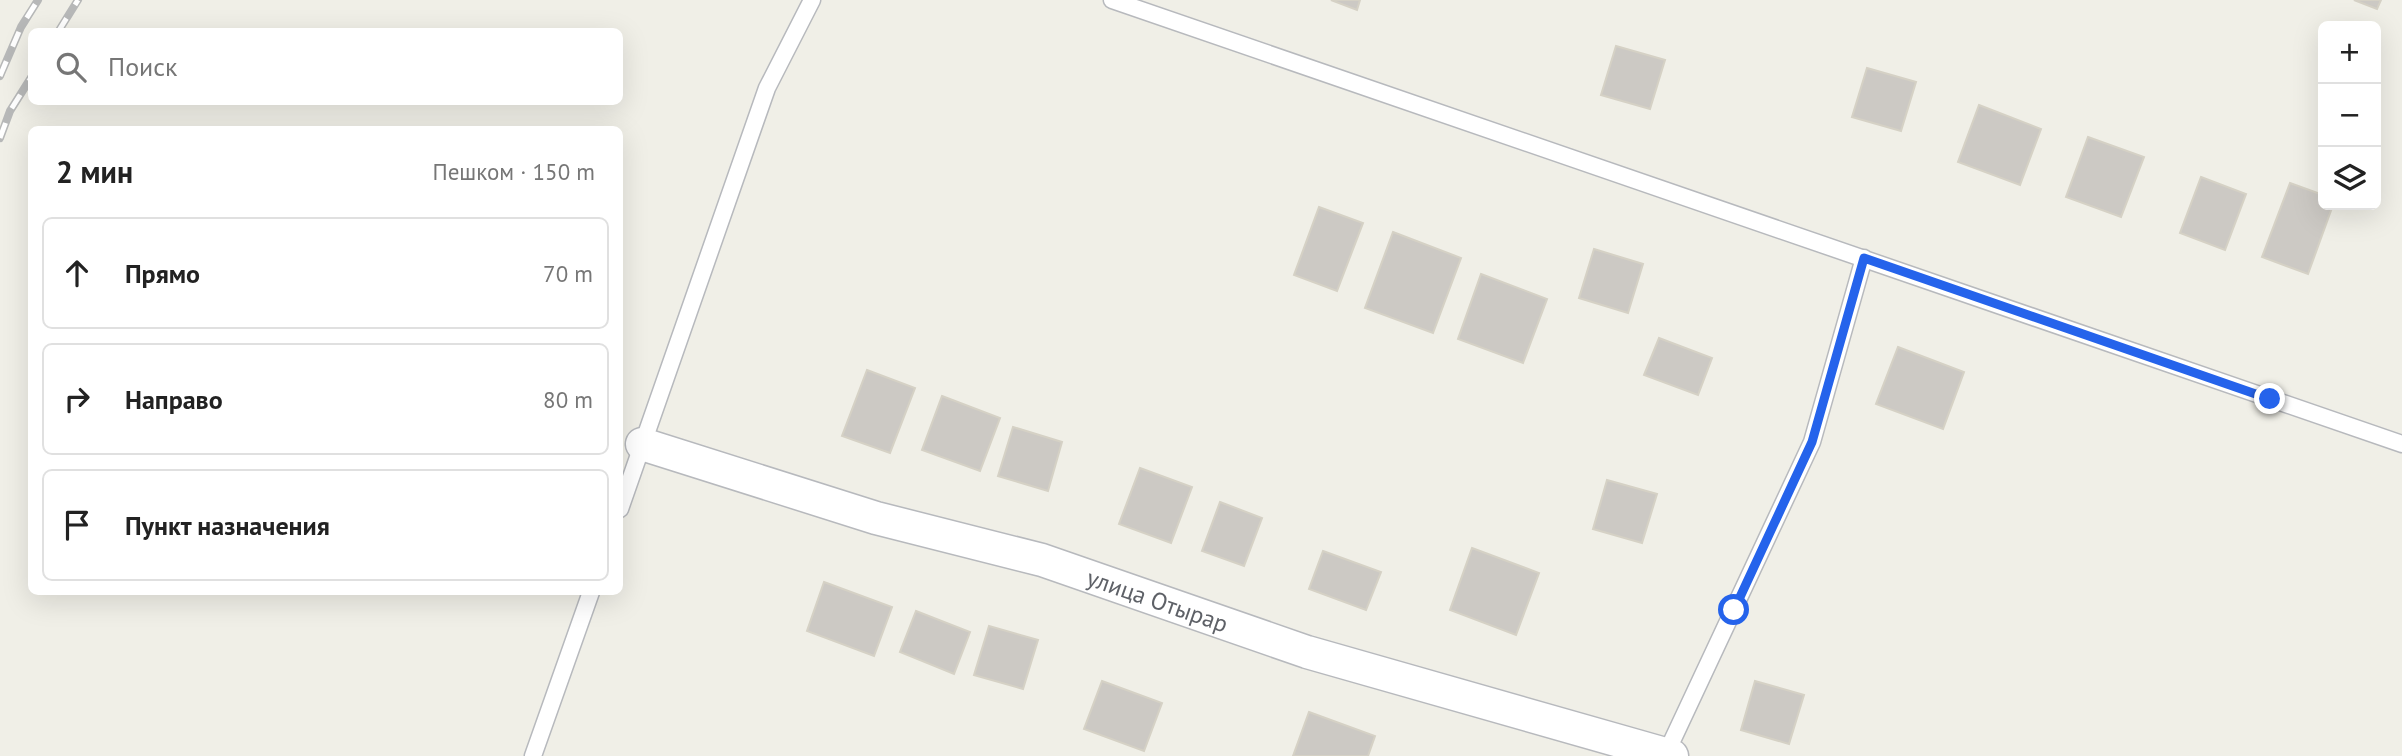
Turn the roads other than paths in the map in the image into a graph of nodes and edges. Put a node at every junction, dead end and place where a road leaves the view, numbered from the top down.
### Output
1 (812, 0) edge
2 (1112, 0) edge
3 (1864, 258) junction
4 (642, 444) junction
5 (2402, 444) edge
6 (623, 500) edge
7 (590, 595) edge
8 (1668, 755) edge
9 (533, 756) edge

1 - 4 lane
2 - 3 lane
3 - 5 lane
3 - 8 lane
4 - 6 lane
4 - 8 street, улица Отырар
7 - 9 lane

